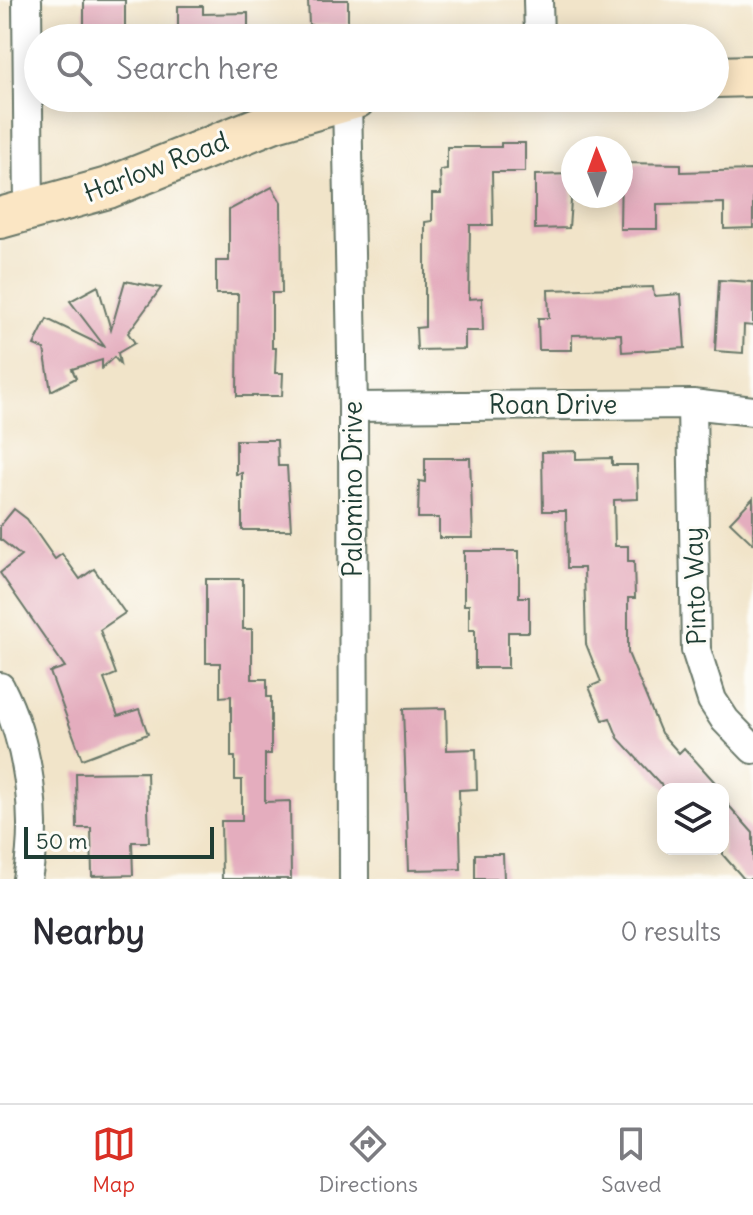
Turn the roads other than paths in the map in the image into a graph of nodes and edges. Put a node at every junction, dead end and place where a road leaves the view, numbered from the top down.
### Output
1 (27, 0) edge
2 (538, 0) edge
3 (26, 24) edge
4 (539, 24) edge
5 (24, 49) edge
6 (753, 76) edge
7 (729, 77) edge
8 (306, 112) edge
9 (351, 112) edge
10 (14, 214) edge
11 (692, 404) junction
12 (353, 407) junction
13 (753, 411) edge
14 (0, 687) edge
15 (753, 749) edge
16 (27, 879) edge
17 (354, 879) edge

1 - 3 street
2 - 4 street
5 - 10 street
6 - 7 main road
8 - 10 main road, Harlow Road
9 - 12 street, Palomino Drive
11 - 12 street, Roan Drive
11 - 13 street, Roan Drive
11 - 15 street, Pinto Way
12 - 17 street, Palomino Drive
14 - 16 street

